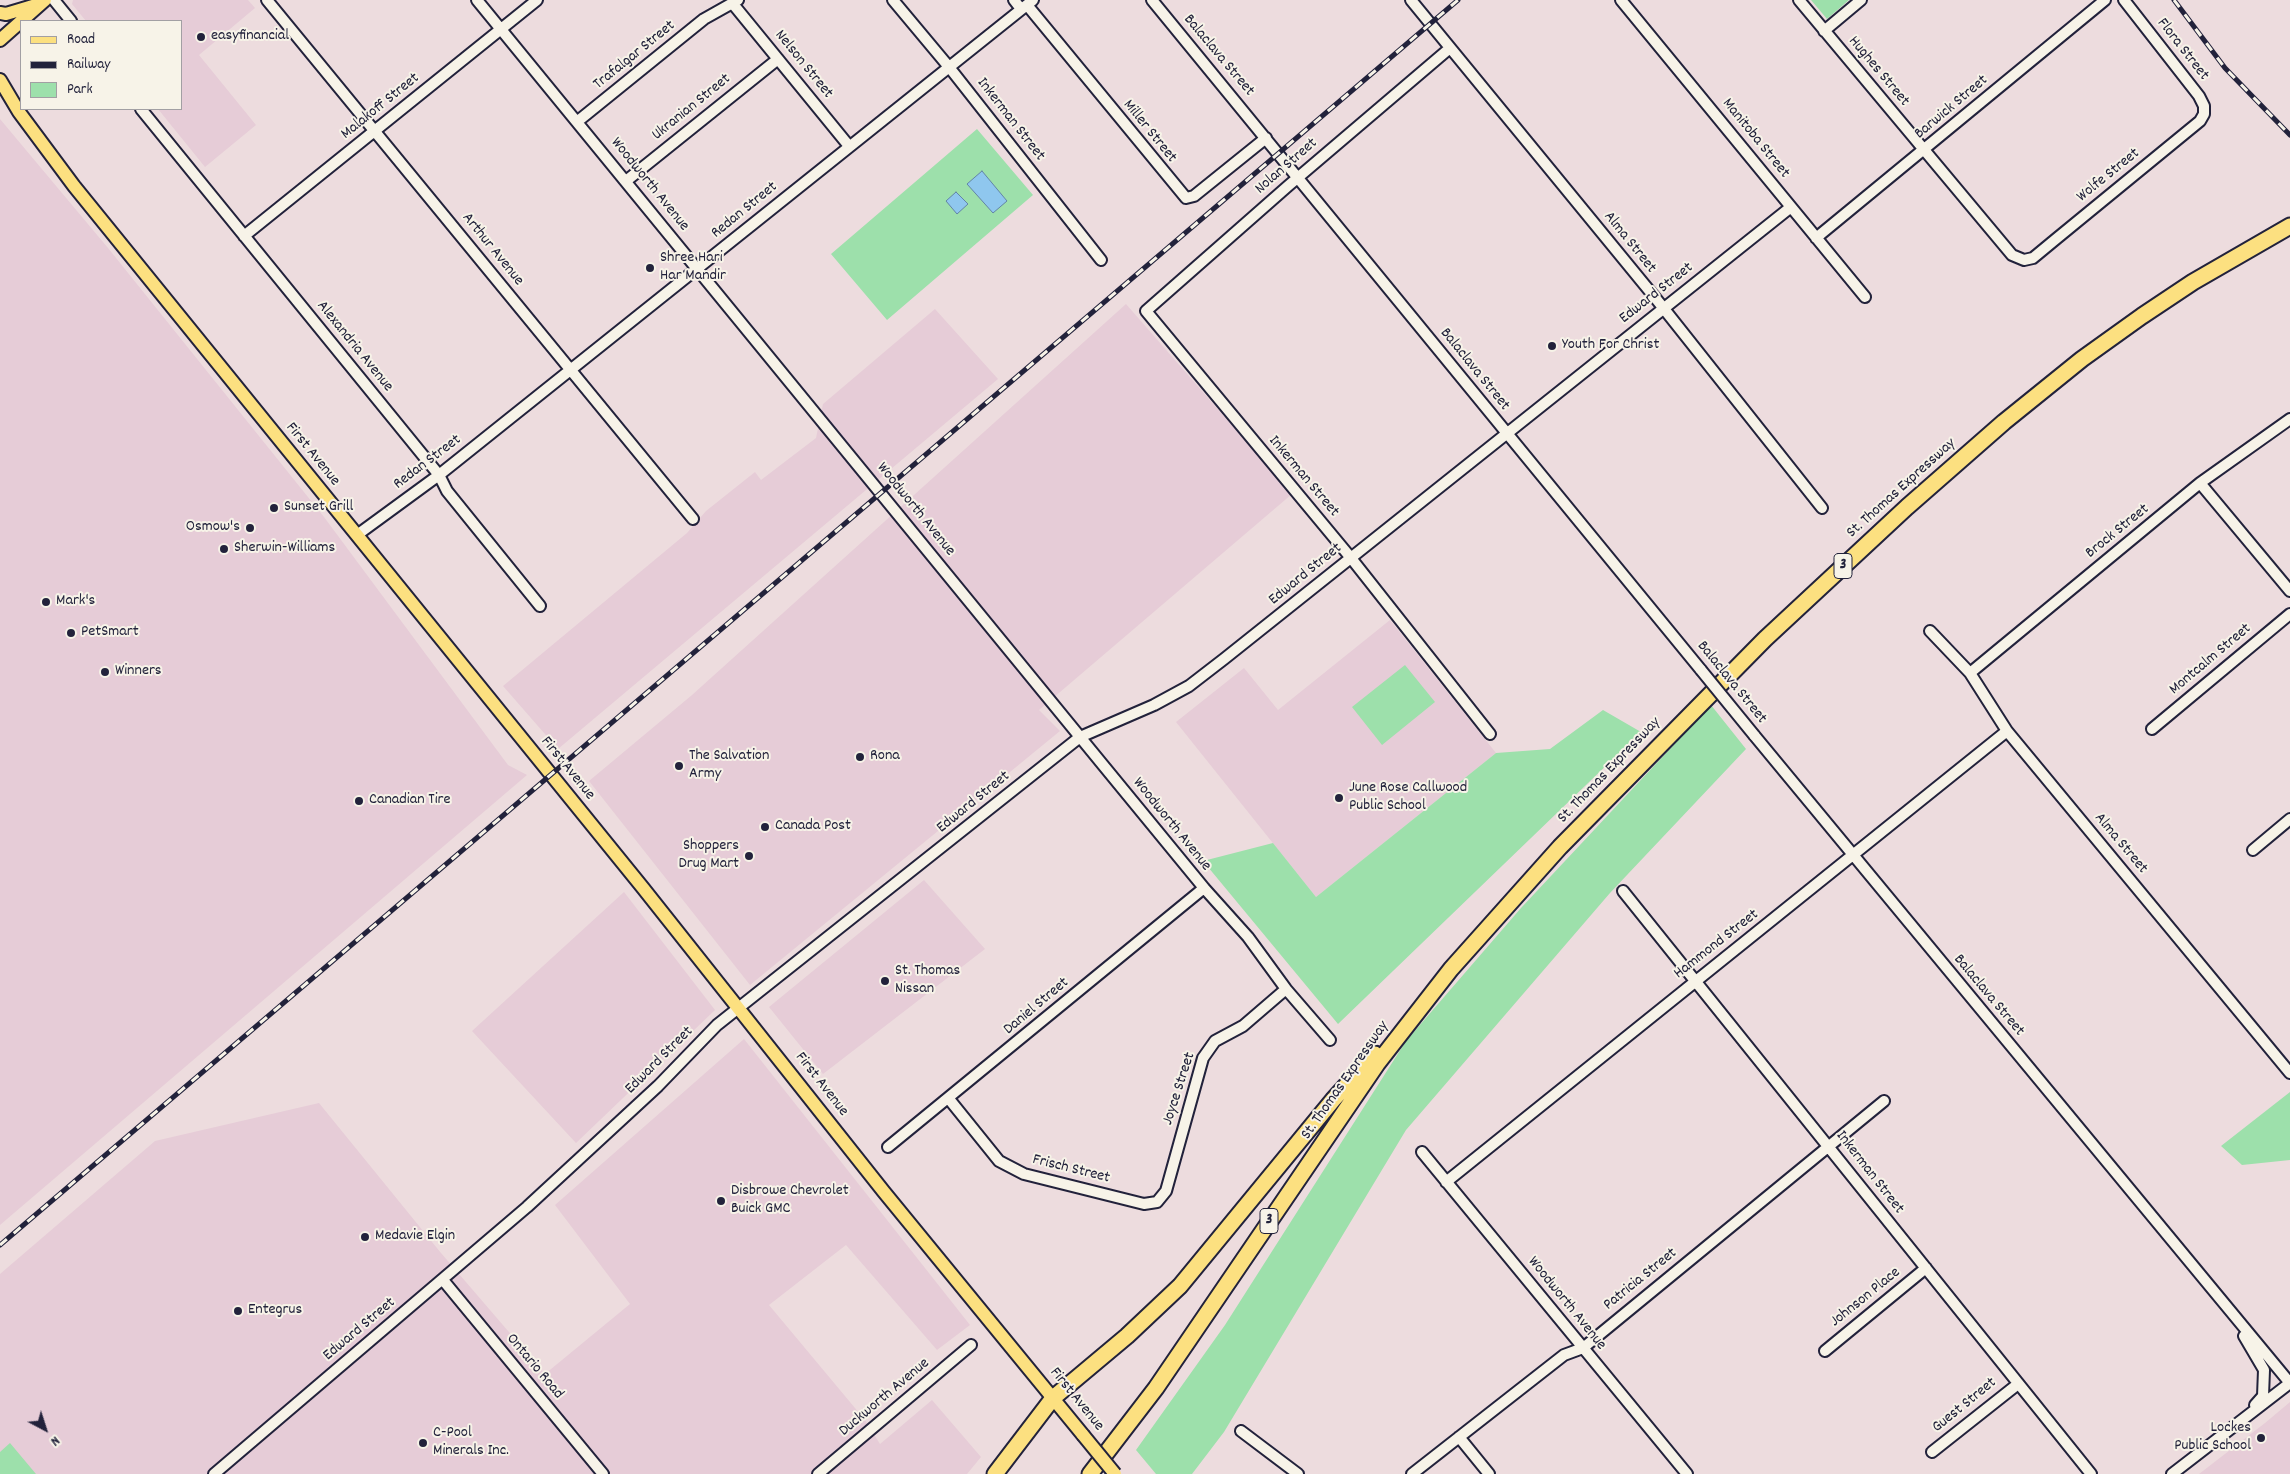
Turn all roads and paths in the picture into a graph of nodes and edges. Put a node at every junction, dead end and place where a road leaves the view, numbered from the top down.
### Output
1 (54, 0) edge
2 (268, 0) edge
3 (477, 0) edge
4 (538, 0) edge
5 (893, 0) edge
6 (1014, 0) edge
7 (1152, 0) edge
8 (1411, 0) edge
9 (1621, 0) edge
10 (1799, 0) edge
11 (1861, 0) edge
12 (2105, 0) edge
13 (2124, 0) edge
14 (43, 2) edge
15 (736, 2) edge
16 (1027, 5) edge
17 (0, 13) edge
18 (23, 20) edge
19 (70, 20) edge
20 (20, 22) edge
21 (501, 29) junction
22 (1824, 31) junction
23 (0, 40) edge
24 (1450, 48) junction
25 (778, 58) junction
26 (949, 67) junction
27 (0, 80) edge
28 (2199, 96) joint
29 (0, 100) edge
30 (143, 110) edge
31 (19, 112) junction
32 (578, 121) junction
33 (375, 131) junction
34 (1266, 138) junction
35 (849, 146) junction
36 (1924, 151) junction
37 (1298, 177) junction
38 (626, 181) junction
39 (1791, 207) junction
40 (2290, 226) edge
41 (244, 236) junction
42 (1816, 238) junction
43 (2012, 255) joint
44 (1101, 260) dead end
45 (698, 268) junction
46 (1865, 297) dead end
47 (1664, 308) junction
48 (1146, 311) joint
49 (570, 370) junction
50 (2290, 419) edge
51 (1507, 433) junction
52 (439, 475) junction
53 (2200, 484) junction
54 (1822, 508) dead end
55 (693, 519) dead end
56 (356, 535) junction
57 (1351, 558) junction
58 (2290, 591) edge
59 (540, 606) dead end
60 (2290, 614) edge
61 (1930, 631) dead end
62 (1970, 673) junction
63 (2152, 729) dead end
64 (2007, 731) junction
65 (1490, 734) dead end
66 (1080, 737) junction
67 (2290, 819) edge
68 (2253, 850) dead end
69 (1853, 856) junction
70 (1204, 888) junction
71 (1623, 891) dead end
72 (1451, 970) junction
73 (1695, 981) junction
74 (1286, 989) junction
75 (740, 1009) junction
76 (1330, 1040) dead end
77 (2290, 1073) edge
78 (949, 1099) junction
79 (1884, 1101) dead end
80 (1829, 1146) junction
81 (888, 1147) dead end
82 (1422, 1152) dead end
83 (1446, 1182) junction
84 (1157, 1202) joint
85 (1926, 1268) junction
86 (442, 1280) junction
87 (2227, 1307) junction
88 (971, 1345) dead end
89 (1583, 1348) junction
90 (1825, 1351) dead end
91 (2290, 1383) edge
92 (2018, 1384) junction
93 (1053, 1398) junction
94 (2234, 1426) junction
95 (1241, 1431) dead end
96 (1459, 1437) junction
97 (1932, 1452) dead end
98 (214, 1474) edge
99 (603, 1474) edge
100 (818, 1474) edge
101 (995, 1474) edge
102 (1090, 1474) edge
103 (1116, 1474) edge
104 (1298, 1474) edge
105 (1412, 1474) edge
106 (1489, 1474) edge
107 (1687, 1474) edge
108 (2091, 1474) edge
109 (2172, 1474) edge

1 - 19 street
2 - 33 street, Arthur Avenue
3 - 21 street, Woodworth Avenue
4 - 21 street, Malakoff Street
5 - 26 street, Inkerman Street
6 - 16 street
7 - 34 street, Balaclava Street
8 - 24 street, Alma Street
9 - 39 street, Manitoba Street
10 - 22 street, Hughes Street
11 - 22 street
12 - 36 street, Barwick Street
13 - 28 street, Flora Street
14 - 17 main road
14 - 18 main road
15 - 25 street, Nelson Street
15 - 32 street, Trafalgar Street
16 - 26 street, Redan Street
16 - 34 street, Miller Street
20 - 23 main road
21 - 32 street, Woodworth Avenue
21 - 33 street, Malakoff Street
22 - 36 street, Hughes Street
24 - 37 street, Nolan Street
24 - 47 street, Alma Street
25 - 35 street, Nelson Street
25 - 38 street, Ukranian Street
26 - 35 street, Redan Street
26 - 44 street, Inkerman Street
27 - 31 main road, First Avenue
28 - 43 street, Wolfe Street
29 - 31 main road
30 - 41 street, Alexandria Avenue
31 - 56 main road, First Avenue
32 - 38 street, Woodworth Avenue
33 - 41 street, Malakoff Street
33 - 49 street, Arthur Avenue
34 - 37 street, Balaclava Street
35 - 45 street, Redan Street
36 - 42 street, Barwick Street
36 - 43 street, Hughes Street
37 - 48 street, Nolan Street
37 - 51 street, Balaclava Street
38 - 45 street, Woodworth Avenue
39 - 42 street, Manitoba Street
39 - 47 street, Edward Street
40 - 72 highway, St. Thomas Expressway / 3
41 - 52 street, Alexandria Avenue
42 - 46 street, Manitoba Street
45 - 49 street, Redan Street
45 - 66 street, Woodworth Avenue
47 - 51 street, Edward Street
47 - 54 street, Alma Street
48 - 57 street, Inkerman Street
49 - 52 street, Redan Street
49 - 55 street, Arthur Avenue
50 - 53 street, Brock Street
51 - 57 street, Edward Street
51 - 69 street, Balaclava Street, bridge
52 - 56 street, Redan Street
52 - 59 street, Alexandria Avenue
53 - 58 street
53 - 62 street, Brock Street
56 - 75 main road, First Avenue
57 - 65 street, Inkerman Street
57 - 66 street, Edward Street
60 - 63 street, Montcalm Street
61 - 62 street, Alma Street
62 - 64 street, Alma Street
64 - 69 street, Hammond Street
64 - 77 street, Alma Street
66 - 70 street, Woodworth Avenue
66 - 75 street, Edward Street
67 - 68 street
69 - 73 street, Hammond Street
69 - 87 street, Balaclava Street
70 - 74 street, Woodworth Avenue
70 - 78 street, Daniel Street
71 - 73 street, Inkerman Street
72 - 93 highway
72 - 102 highway, St. Thomas Expressway / 3
73 - 80 street, Inkerman Street
73 - 83 street, Hammond Street
74 - 76 street, Woodworth Avenue
74 - 84 street, Joyce Street
75 - 86 street, Edward Street
75 - 93 main road, First Avenue
78 - 81 street, Daniel Street
78 - 84 street, Frisch Street
79 - 80 street, Patricia Street
80 - 85 street, Inkerman Street
80 - 89 street, Patricia Street
82 - 83 street, Woodworth Avenue
83 - 89 street, Woodworth Avenue
85 - 90 street, Johnson Place
85 - 92 street, Inkerman Street
86 - 98 street, Edward Street
86 - 99 street, Ontario Road
87 - 91 street, Balaclava Street
87 - 94 street
88 - 100 street, Duckworth Avenue
89 - 96 street, Patricia Street
89 - 107 street, Woodworth Avenue
91 - 94 street
92 - 97 street, Guest Street
92 - 108 street, Inkerman Street
93 - 101 highway
93 - 103 main road, First Avenue, bridge
94 - 109 street
95 - 104 street
96 - 105 street, Patricia Street
96 - 106 street

